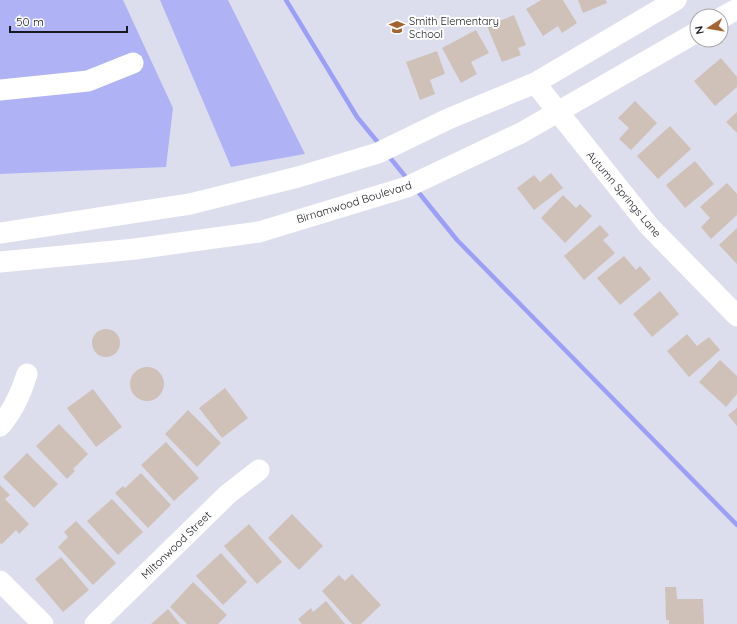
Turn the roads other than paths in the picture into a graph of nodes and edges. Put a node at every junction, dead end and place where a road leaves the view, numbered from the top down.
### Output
1 (676, 0) edge
2 (731, 0) edge
3 (737, 8) edge
4 (689, 37) edge
5 (133, 64) dead end
6 (534, 83) junction
7 (0, 90) edge
8 (558, 113) junction
9 (0, 233) edge
10 (0, 262) edge
11 (737, 316) edge
12 (27, 374) dead end
13 (0, 426) edge
14 (259, 470) dead end
15 (0, 581) edge
16 (43, 624) edge
17 (95, 624) edge

1 - 6 street
2 - 3 street
4 - 8 street, Birnamwood Boulevard
5 - 7 street
6 - 8 street, Autumn Springs Lane
6 - 9 street
8 - 10 street, Birnamwood Boulevard
8 - 11 street, Autumn Springs Lane
12 - 13 street
14 - 17 street, Miltonwood Street
15 - 16 street

